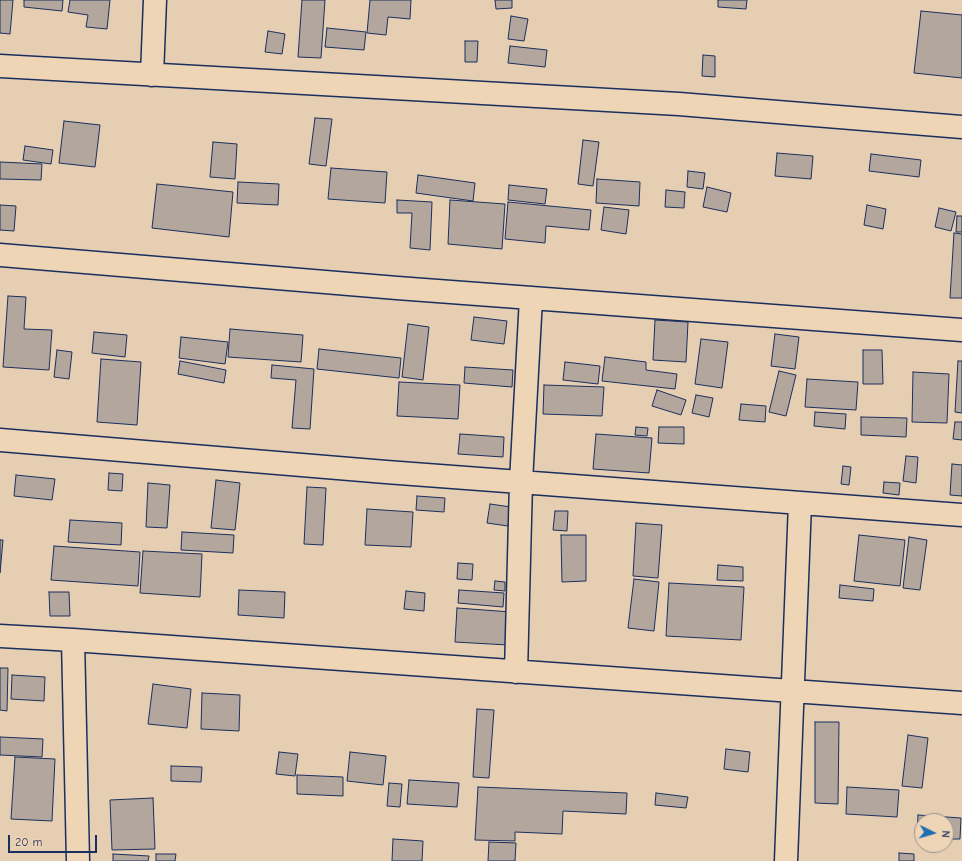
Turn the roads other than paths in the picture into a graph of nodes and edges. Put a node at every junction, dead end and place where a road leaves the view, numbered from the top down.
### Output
1 (155, 0) edge
2 (0, 66) edge
3 (152, 75) junction
4 (962, 127) edge
5 (0, 255) edge
6 (531, 298) junction
7 (962, 330) edge
8 (0, 440) edge
9 (521, 482) junction
10 (800, 503) junction
11 (962, 515) edge
12 (0, 636) edge
13 (73, 640) junction
14 (516, 672) junction
15 (793, 691) junction
16 (962, 703) edge
17 (78, 861) edge
18 (786, 861) edge

1 - 3 street
2 - 3 street
3 - 4 street
5 - 6 street
6 - 7 street
6 - 9 street
8 - 9 street
9 - 10 street
9 - 14 street
10 - 11 street
10 - 15 street
12 - 13 street
13 - 14 street
13 - 17 street
14 - 15 street
15 - 16 street
15 - 18 street

